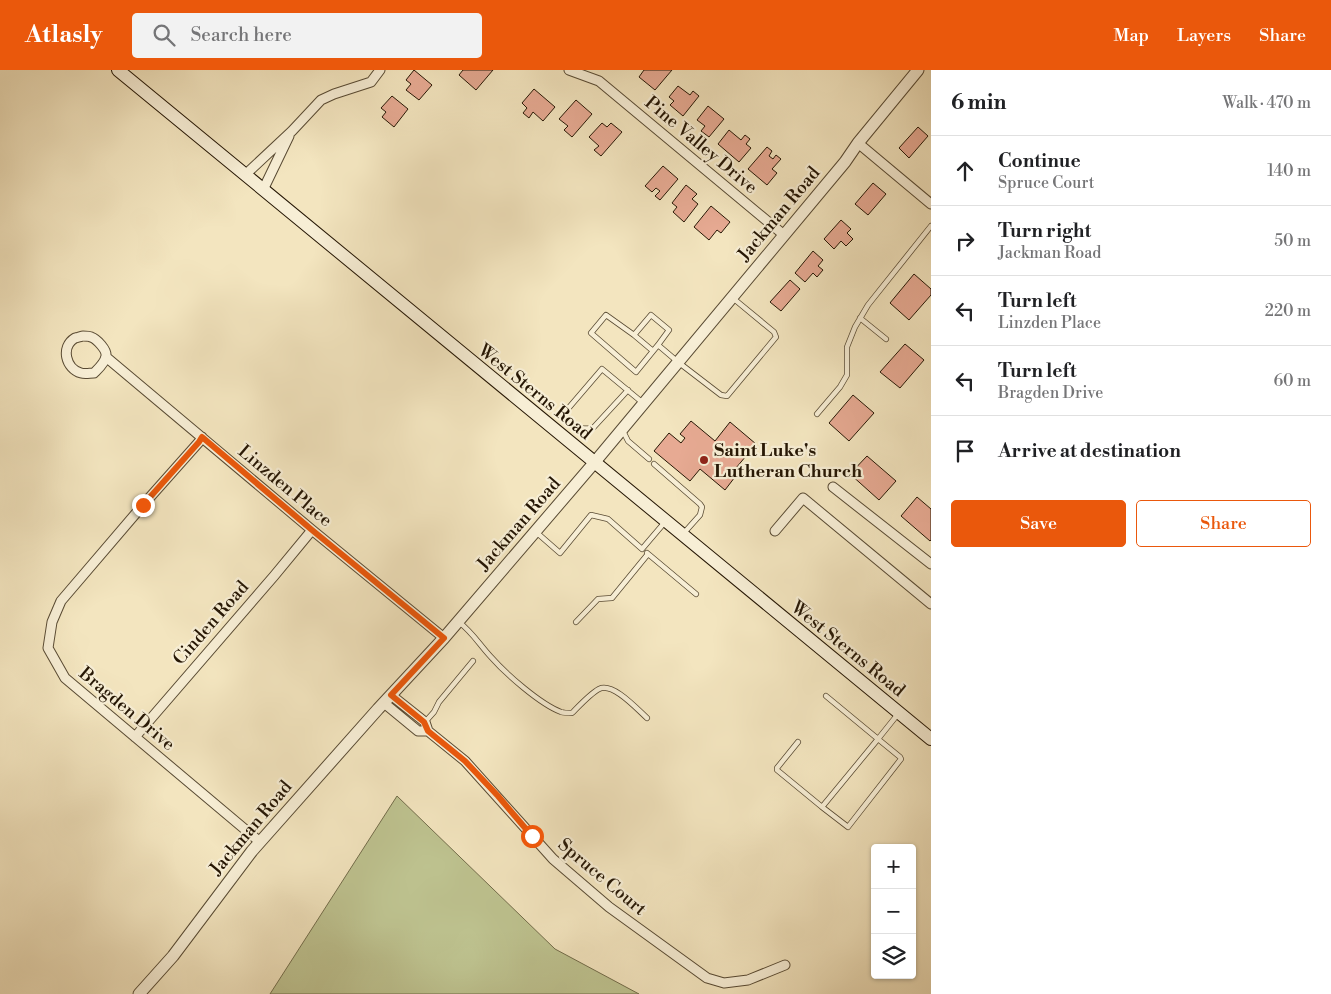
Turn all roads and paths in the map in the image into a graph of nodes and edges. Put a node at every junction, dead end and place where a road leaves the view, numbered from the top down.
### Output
1 (118, 70) edge
2 (380, 70) edge
3 (569, 70) edge
4 (918, 70) edge
5 (292, 131) junction
6 (858, 143) junction
7 (245, 175) junction
8 (263, 190) junction
9 (931, 204) edge
10 (931, 226) edge
11 (784, 234) junction
12 (732, 297) junction
13 (860, 318) junction
14 (634, 335) junction
15 (886, 339) dead end
16 (658, 345) junction
17 (653, 351) junction
18 (106, 357) junction
19 (678, 362) junction
20 (628, 390) junction
21 (643, 403) junction
22 (817, 414) dead end
23 (622, 429) junction
24 (202, 437) junction
25 (648, 459) dead end
26 (594, 463) junction
27 (654, 464) dead end
28 (833, 487) dead end
29 (666, 522) junction
30 (312, 530) junction
31 (535, 531) junction
32 (775, 531) dead end
33 (682, 535) junction
34 (642, 549) junction
35 (648, 554) junction
36 (931, 564) edge
37 (696, 594) dead end
38 (931, 604) edge
39 (458, 621) junction
40 (576, 622) dead end
41 (444, 638) junction
42 (473, 661) dead end
43 (826, 696) dead end
44 (387, 699) junction
45 (899, 713) junction
46 (647, 718) dead end
47 (426, 727) junction
48 (135, 737) junction
49 (878, 739) junction
50 (931, 739) edge
51 (798, 742) dead end
52 (822, 807) junction
53 (260, 842) junction
54 (785, 965) dead end
55 (139, 994) edge

1 - 7 main road, West Sterns Road
2 - 5 street
3 - 11 street, Pine Valley Drive
4 - 6 street, Jackman Road
5 - 7 street
5 - 8 street
6 - 9 street
6 - 11 street, Jackman Road
7 - 8 main road, West Sterns Road
8 - 26 main road, West Sterns Road
10 - 13 lane
11 - 12 street, Jackman Road
12 - 19 street, Jackman Road
12 - 19 lane
13 - 15 lane
13 - 22 lane
14 - 16 lane
14 - 17 lane
14 - 17 lane
16 - 17 lane
16 - 19 lane
18 - 18 street
18 - 24 street, Linzden Place
19 - 21 street, Jackman Road
20 - 20 lane
20 - 21 lane
21 - 23 street, Jackman Road
23 - 25 lane
23 - 26 street, Jackman Road
24 - 30 street, Linzden Place
24 - 48 street, Bragden Drive
26 - 29 main road, West Sterns Road
26 - 31 street, Jackman Road
27 - 33 lane
28 - 36 street
29 - 33 main road, West Sterns Road
29 - 34 lane
30 - 41 street, Linzden Place
30 - 48 street, Cinden Road
31 - 34 lane
31 - 39 street, Jackman Road
32 - 38 street
33 - 45 main road, West Sterns Road
34 - 35 lane
35 - 37 lane
35 - 40 lane
39 - 41 street, Jackman Road
39 - 46 lane
41 - 44 street, Jackman Road
42 - 47 lane
43 - 49 lane
44 - 47 street, Spruce Court
44 - 53 street, Jackman Road
45 - 49 lane
45 - 50 main road, West Sterns Road
47 - 54 street, Spruce Court
48 - 53 street, Bragden Drive
49 - 52 lane
49 - 52 lane
51 - 52 lane
53 - 55 street, Jackman Road

